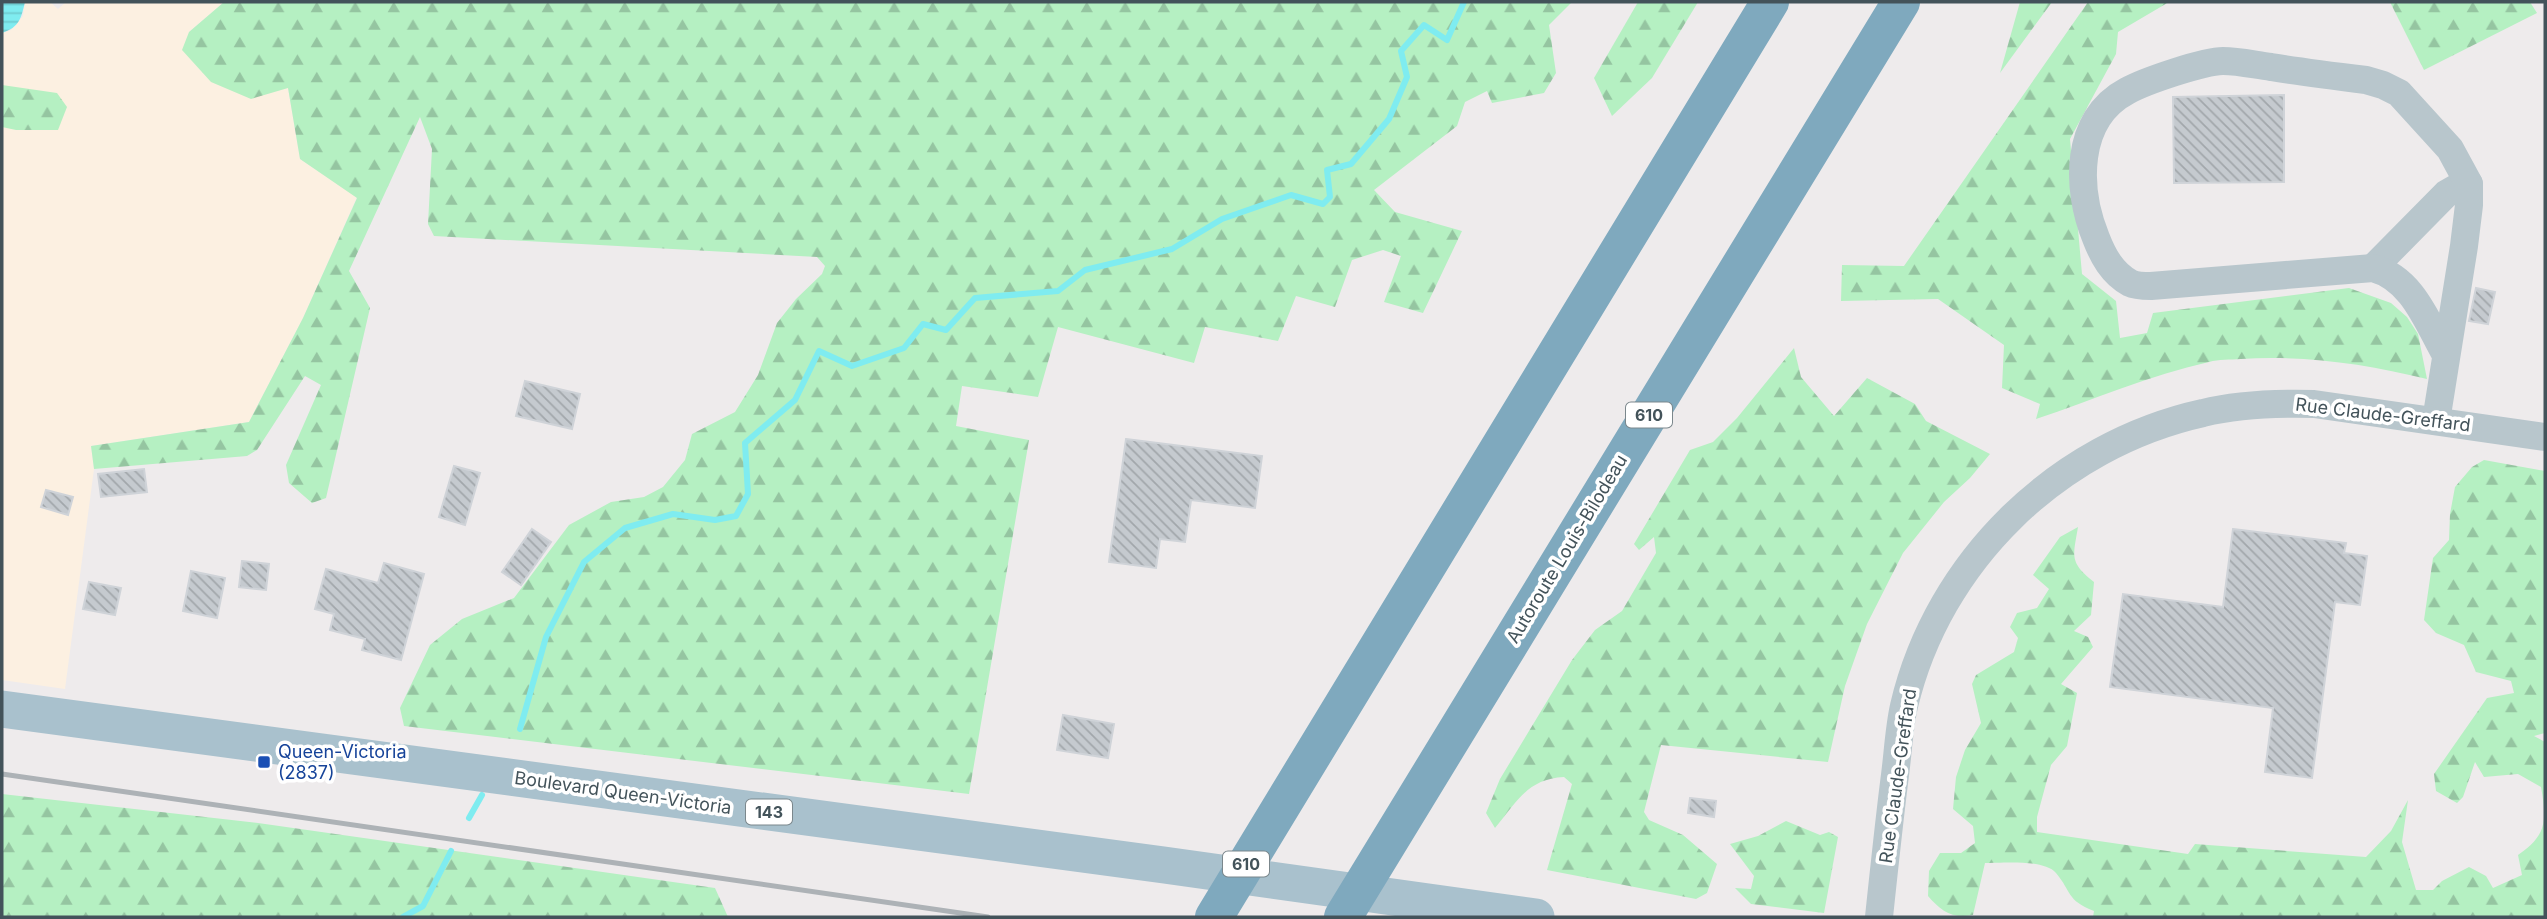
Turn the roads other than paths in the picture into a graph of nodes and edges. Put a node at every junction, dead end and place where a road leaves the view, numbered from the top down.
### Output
1 (1770, 2) edge
2 (1901, 2) edge
3 (2469, 184) junction
4 (2373, 268) junction
5 (2445, 355) junction
6 (2436, 421) junction
7 (2545, 437) edge
8 (2, 709) edge
9 (1214, 917) edge
10 (1343, 917) edge
11 (1536, 917) edge
12 (1879, 917) edge

1 - 9 highway, 610
2 - 10 highway, Autoroute Louis-Bilodeau / 610
3 - 4 street
3 - 4 street
3 - 5 street
4 - 5 street
5 - 6 street
6 - 7 street, Rue Claude-Greffard
6 - 12 street, Rue Claude-Greffard
8 - 11 main road, Boulevard Queen-Victoria / 143

